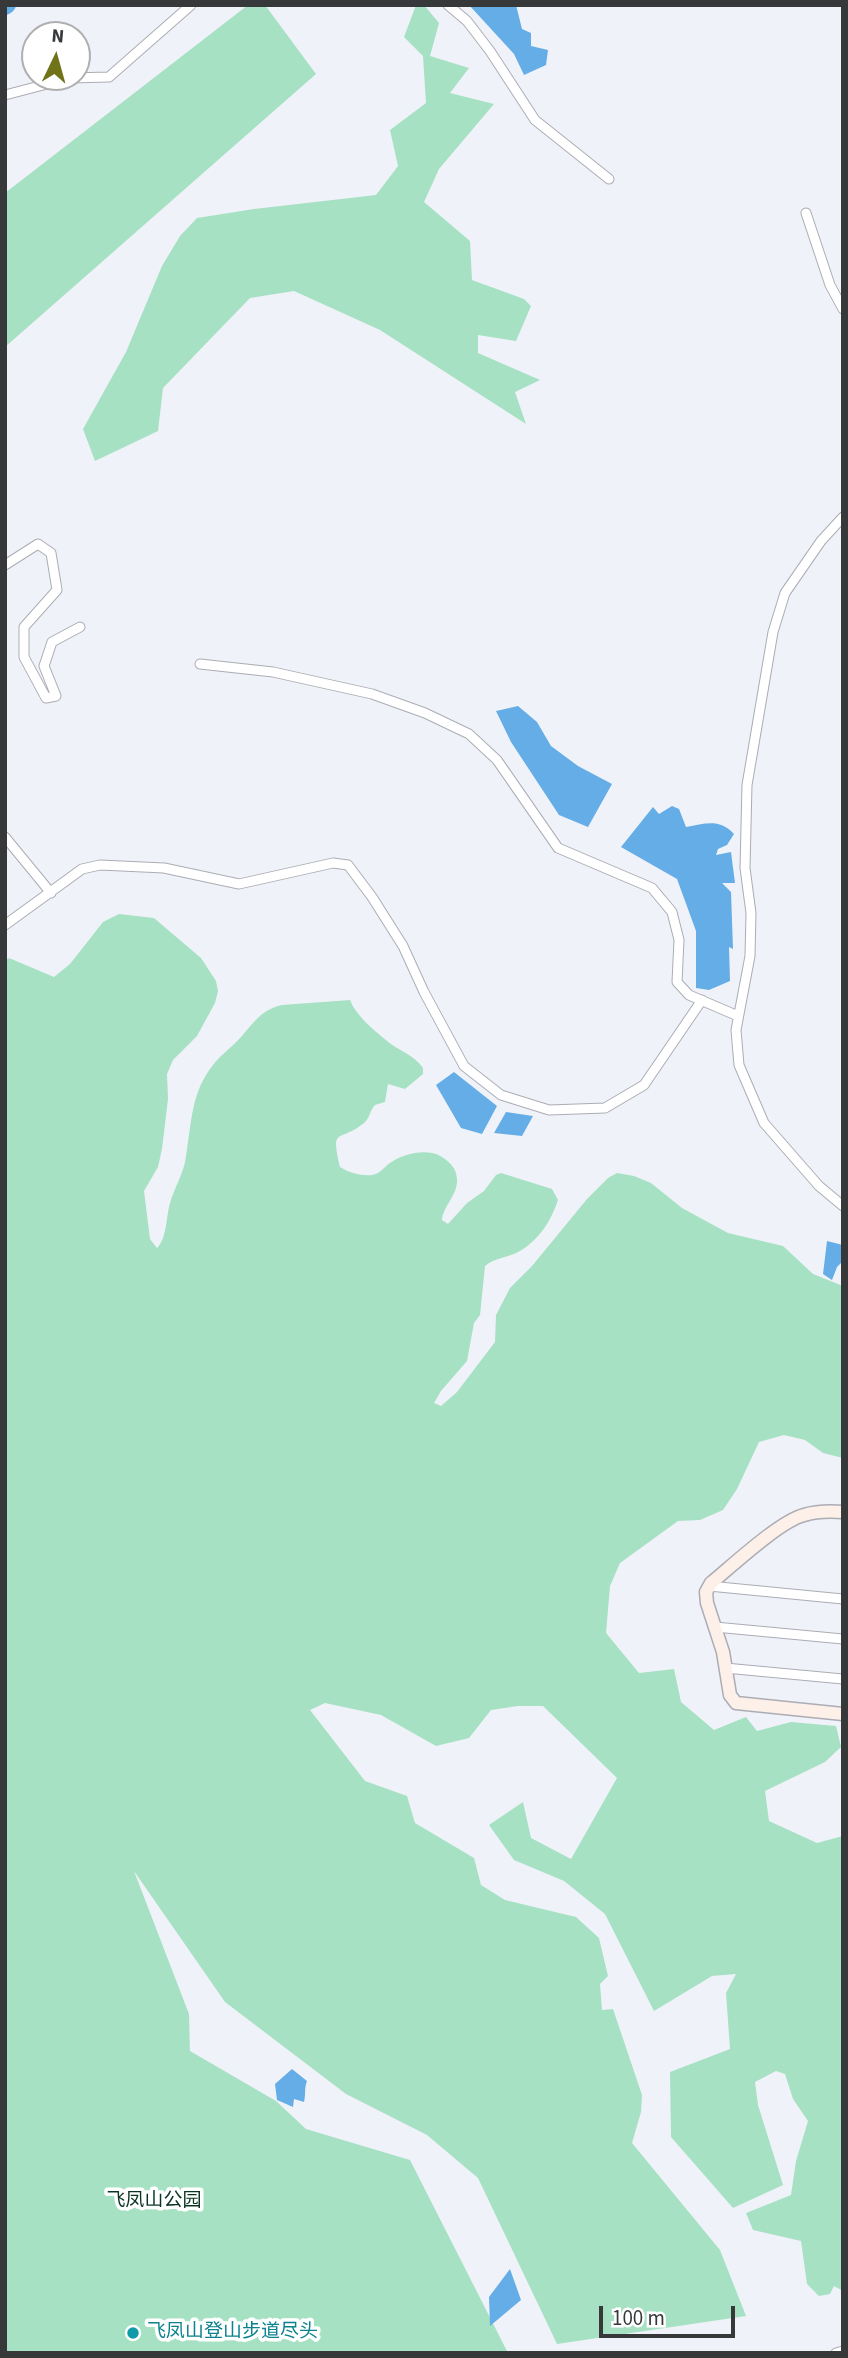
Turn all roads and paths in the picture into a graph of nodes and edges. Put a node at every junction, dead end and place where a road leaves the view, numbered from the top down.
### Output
1 (191, 5) edge
2 (448, 5) edge
3 (5, 94) edge
4 (609, 179) dead end
5 (806, 213) dead end
6 (843, 309) edge
7 (843, 517) edge
8 (5, 565) edge
9 (80, 627) dead end
10 (200, 664) dead end
11 (5, 837) edge
12 (51, 893) junction
13 (5, 925) edge
14 (702, 1000) junction
15 (738, 1016) junction
16 (843, 1206) edge
17 (843, 1512) edge
18 (709, 1586) junction
19 (843, 1599) edge
20 (715, 1627) junction
21 (843, 1639) edge
22 (725, 1668) junction
23 (843, 1679) edge
24 (843, 1714) edge
25 (843, 2351) edge
26 (836, 2353) edge

1 - 3 street
2 - 4 street
5 - 6 street
7 - 15 street
8 - 9 street
10 - 14 street
11 - 12 street
12 - 13 street
12 - 14 street
14 - 15 street
15 - 16 street
17 - 18 street
18 - 19 street
18 - 20 street
20 - 21 street
20 - 22 street
22 - 23 street
22 - 24 street
25 - 26 street

